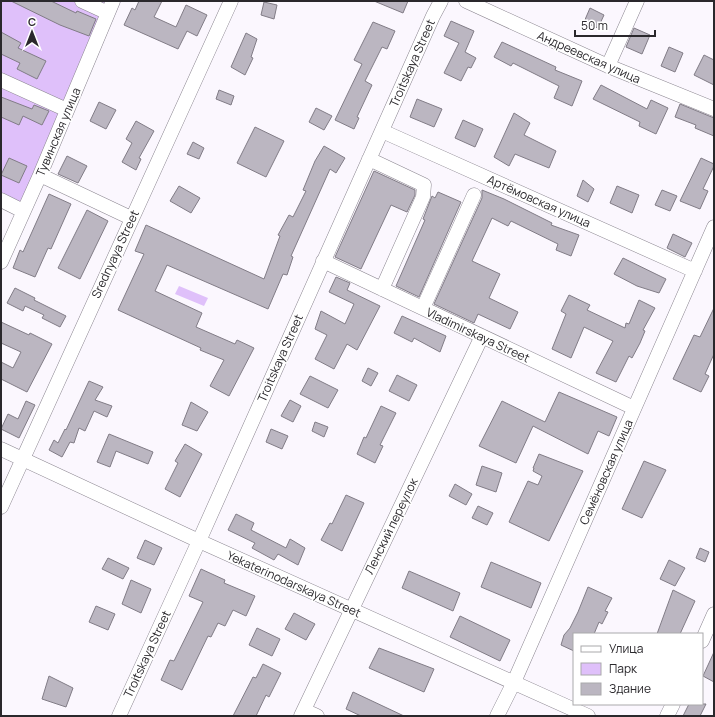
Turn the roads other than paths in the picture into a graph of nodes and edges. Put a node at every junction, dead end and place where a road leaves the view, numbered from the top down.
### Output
1 (82, 1) edge
2 (231, 1) edge
3 (441, 1) edge
4 (466, 1) edge
5 (638, 1) edge
6 (110, 7) edge
7 (608, 66) junction
8 (1, 80) edge
9 (67, 110) junction
10 (714, 110) edge
11 (382, 131) junction
12 (369, 159) junction
13 (40, 175) junction
14 (474, 195) dead end
15 (1, 200) edge
16 (24, 211) junction
17 (131, 218) junction
18 (714, 227) edge
19 (323, 261) junction
20 (1, 262) edge
21 (695, 271) junction
22 (382, 289) junction
23 (423, 308) junction
24 (482, 336) junction
25 (634, 408) junction
26 (1, 449) edge
27 (22, 460) junction
28 (1, 507) edge
29 (199, 541) junction
30 (351, 609) junction
31 (714, 614) edge
32 (703, 639) edge
33 (514, 682) junction
34 (672, 705) edge
35 (303, 713) edge
36 (118, 716) edge
37 (317, 716) edge
38 (497, 716) edge
39 (588, 716) edge
40 (667, 716) edge

1 - 6 street
2 - 17 street, Srednyaya Street
3 - 11 street, Troitskaya Street
4 - 7 street, Андреевская улица
5 - 7 street
6 - 9 street, Тувинская улица
7 - 10 street, Андреевская улица
8 - 9 street
9 - 13 street, Тувинская улица
11 - 12 street, Troitskaya Street
11 - 21 street, Артёмовская улица
12 - 19 street, Troitskaya Street
12 - 22 street
13 - 16 street, Тувинская улица
13 - 17 street
14 - 23 street
15 - 16 street
16 - 20 street, Тувинская улица
17 - 27 street, Srednyaya Street
18 - 21 street, Семёновская улица
19 - 22 street, Vladimirskaya Street
19 - 29 street, Troitskaya Street
21 - 25 street, Семёновская улица
22 - 23 street, Vladimirskaya Street
23 - 24 street, Vladimirskaya Street
24 - 25 street, Vladimirskaya Street
24 - 30 street, Ленский переулок
25 - 33 street, Семёновская улица
26 - 27 street, Yekaterinodarskaya Street
27 - 28 street, Srednyaya Street
27 - 29 street, Yekaterinodarskaya Street
29 - 30 street, Yekaterinodarskaya Street
29 - 36 street, Troitskaya Street
30 - 33 street, Yekaterinodarskaya Street
30 - 35 street, Ленский переулок
31 - 32 street
33 - 38 street, Семёновская улица
33 - 39 street, Yekaterinodarskaya Street
34 - 40 street
35 - 37 street

